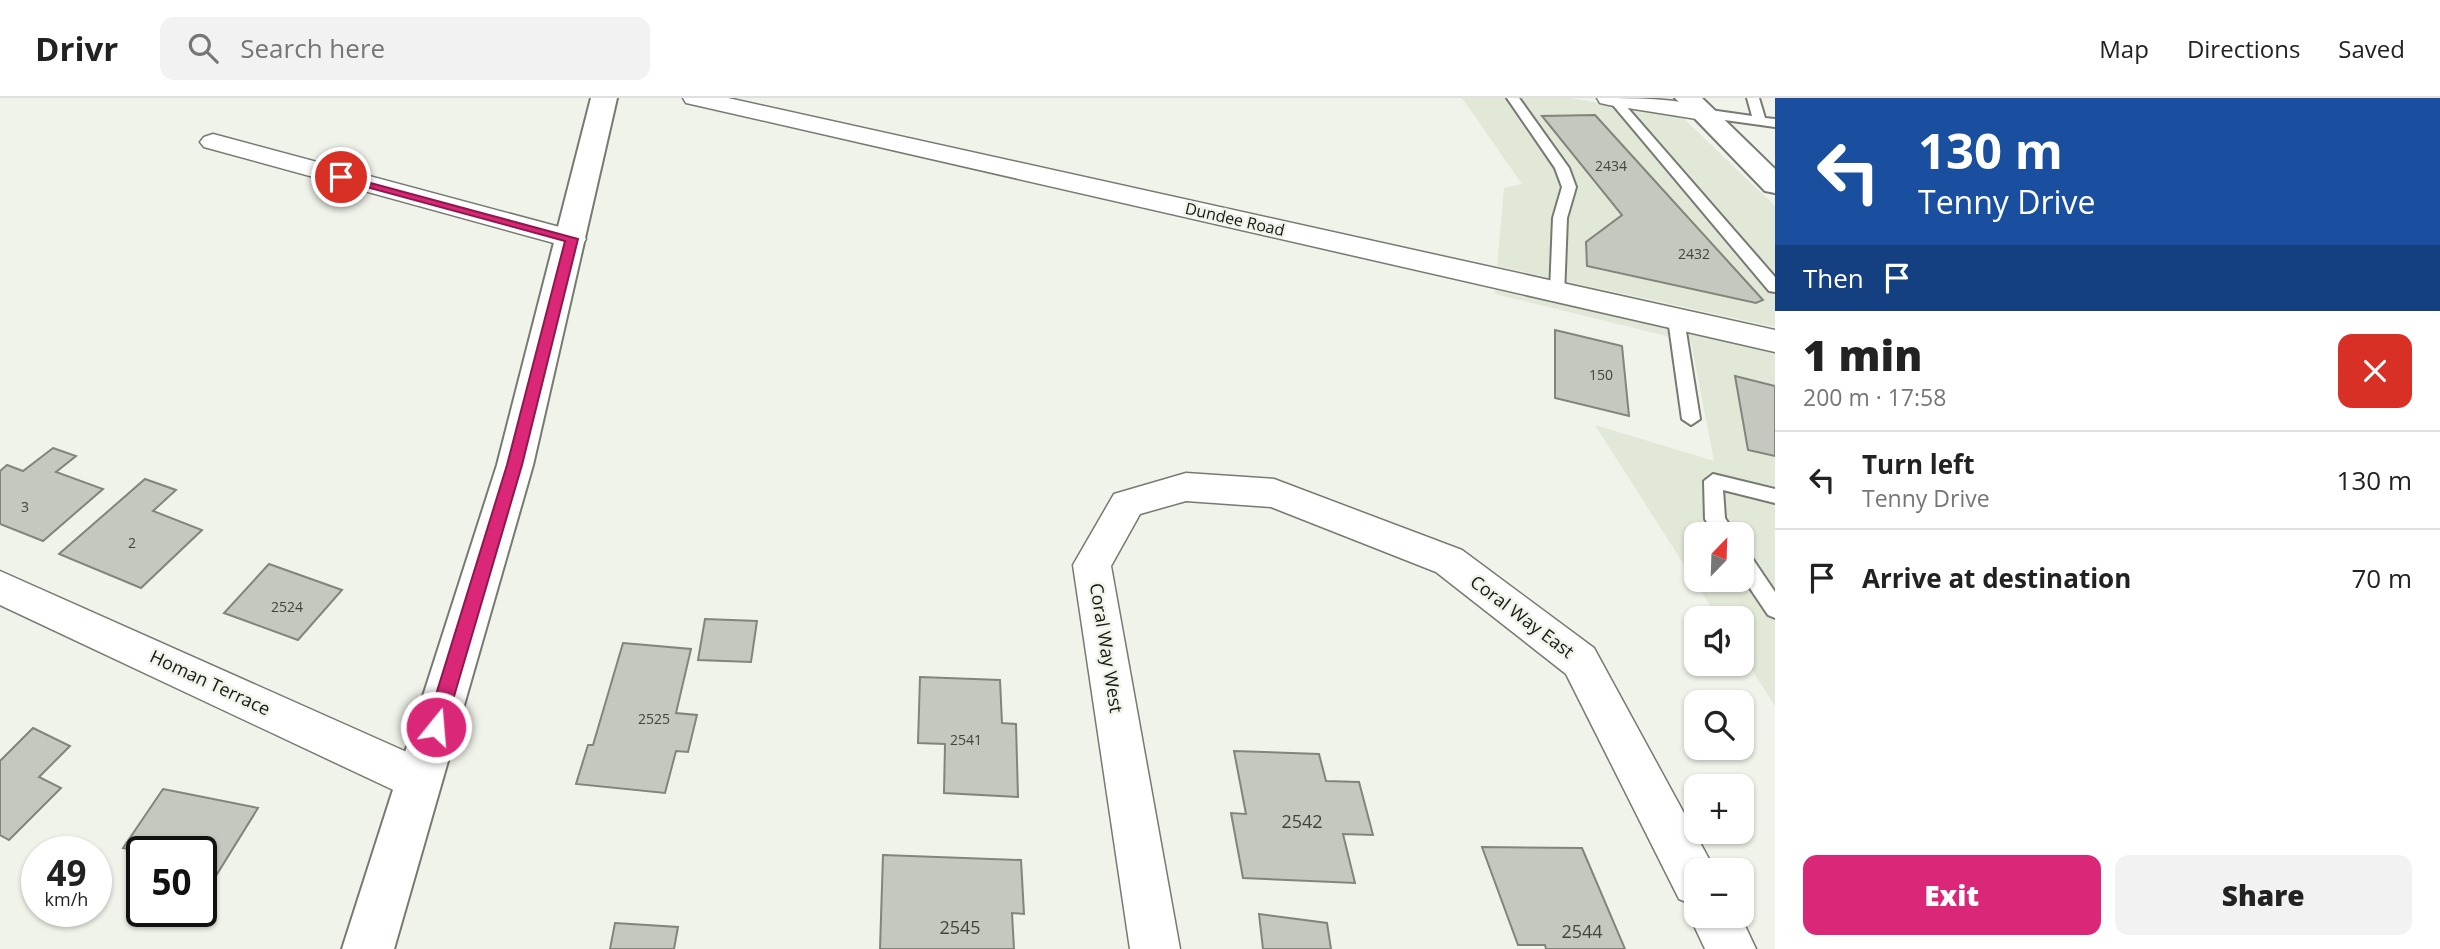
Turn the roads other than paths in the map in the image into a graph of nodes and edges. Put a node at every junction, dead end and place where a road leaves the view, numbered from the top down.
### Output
1 (604, 98) edge
2 (695, 98) edge
3 (1513, 98) edge
4 (1611, 98) edge
5 (1753, 98) edge
6 (1695, 106) edge
7 (1760, 121) junction
8 (1775, 123) edge
9 (213, 142) dead end
10 (1775, 185) edge
11 (572, 239) junction
12 (1775, 287) edge
13 (1558, 292) junction
14 (1676, 319) junction
15 (1775, 341) edge
16 (1691, 419) dead end
17 (1274, 493) joint
18 (1775, 496) edge
19 (1717, 522) edge
20 (1754, 578) edge
21 (0, 587) edge
22 (1775, 609) edge
23 (420, 780) junction
24 (1684, 859) edge
25 (1720, 928) edge
26 (368, 949) edge
27 (1155, 949) edge
28 (1731, 949) edge

1 - 11 main road
2 - 13 street, Dundee Road
3 - 13 lane
4 - 6 street
4 - 12 lane
5 - 7 lane
6 - 7 lane
6 - 10 main road
7 - 8 lane
9 - 11 street
11 - 23 main road
13 - 14 street, Dundee Road
14 - 15 street, Dundee Road
14 - 16 lane
17 - 24 street, Coral Way East
17 - 27 street, Coral Way West
18 - 19 lane
20 - 22 lane
21 - 23 street, Homan Terrace
23 - 26 main road
25 - 28 street

